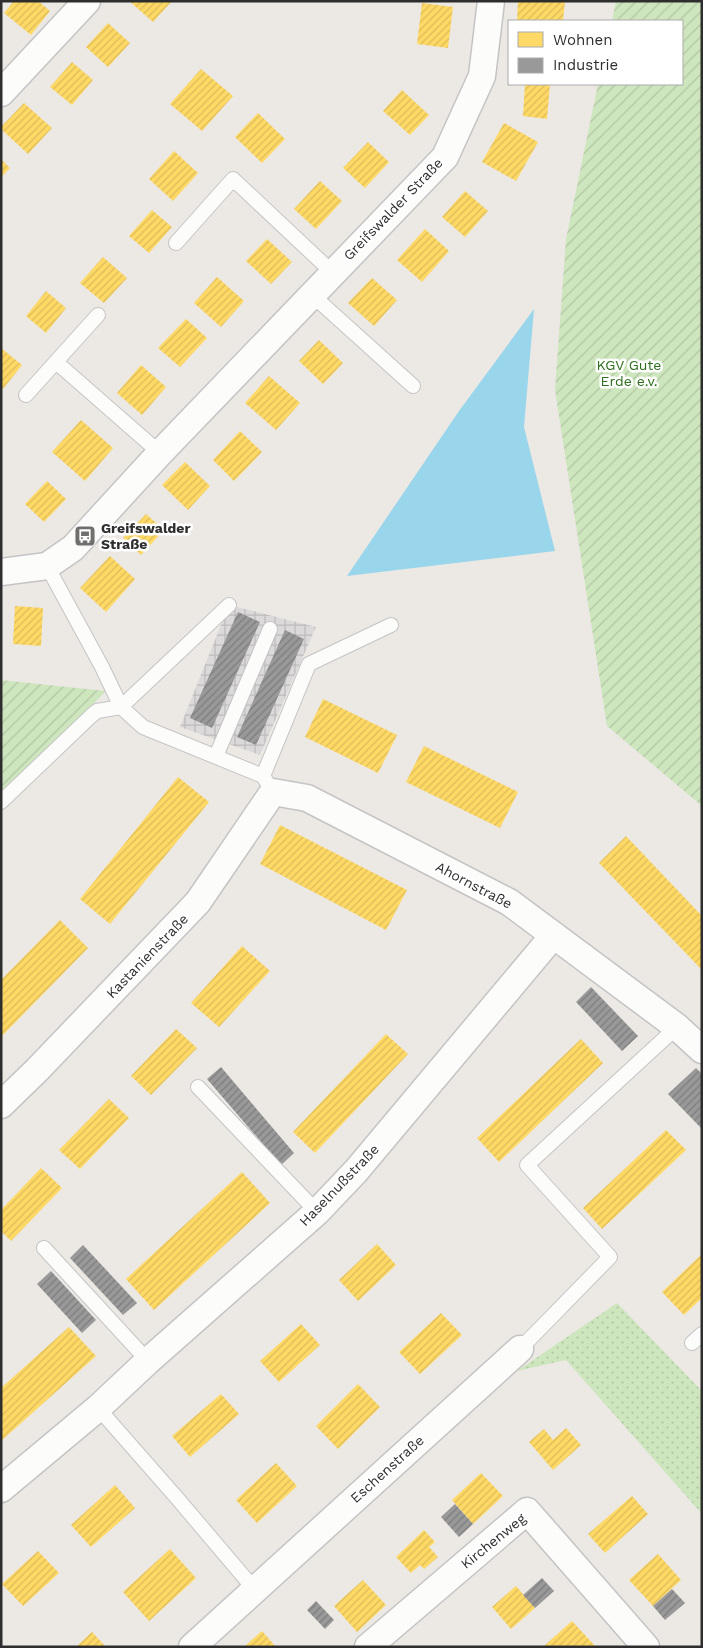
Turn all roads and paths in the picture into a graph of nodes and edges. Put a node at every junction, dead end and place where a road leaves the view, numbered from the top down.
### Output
1 (87, 1) edge
2 (491, 1) edge
3 (1, 93) edge
4 (176, 242) dead end
5 (332, 272) junction
6 (311, 294) junction
7 (98, 315) dead end
8 (56, 362) junction
9 (413, 386) dead end
10 (26, 395) dead end
11 (160, 453) junction
12 (47, 566) junction
13 (1, 572) edge
14 (230, 605) dead end
15 (391, 625) dead end
16 (270, 629) dead end
17 (121, 706) junction
18 (216, 756) junction
19 (268, 784) junction
20 (1, 802) edge
21 (553, 936) junction
22 (677, 1027) junction
23 (702, 1050) edge
24 (198, 1087) dead end
25 (1, 1105) edge
26 (317, 1212) junction
27 (44, 1248) dead end
28 (520, 1349) joint
29 (148, 1361) junction
30 (98, 1408) junction
31 (1, 1489) edge
32 (255, 1590) junction
33 (192, 1647) edge
34 (368, 1647) edge
35 (646, 1647) edge

1 - 3 street
2 - 5 street, Greifswalder Straße
4 - 5 lane, Greifswalder Straße
5 - 6 street, Greifswalder Straße
6 - 9 lane
6 - 11 street, Greifswalder Straße
7 - 8 lane
8 - 10 lane
8 - 11 lane
11 - 12 street, Greifswalder Straße
12 - 13 street, Greifswalder Straße
12 - 17 lane
14 - 17 lane
15 - 19 lane
16 - 18 lane
17 - 18 lane
17 - 20 lane
18 - 19 lane
19 - 21 street, Ahornstraße
19 - 25 street, Kastanienstraße
21 - 22 street, Ahornstraße
21 - 26 street, Haselnußstraße
22 - 23 street, Ahornstraße
22 - 28 lane
24 - 26 lane
26 - 29 street, Haselnußstraße
27 - 29 lane
28 - 32 street, Eschenstraße
29 - 30 street, Haselnußstraße
30 - 31 street, Haselnußstraße
30 - 32 lane
32 - 33 street, Eschenstraße
34 - 35 street, Kirchenweg

